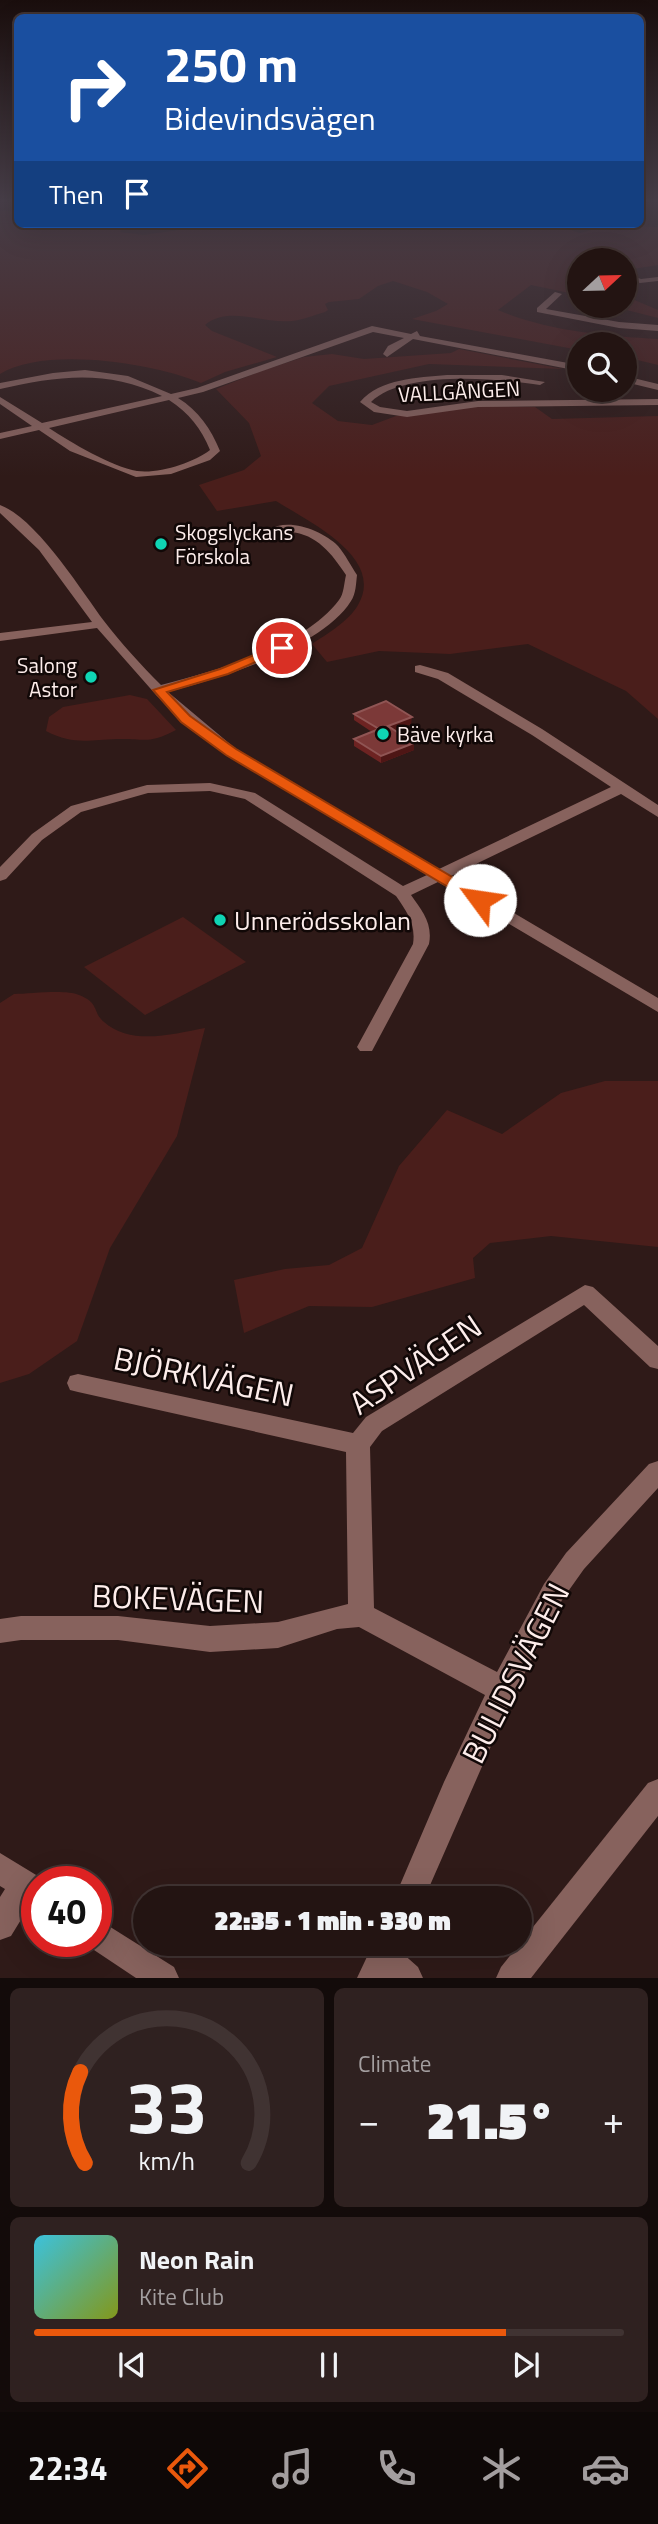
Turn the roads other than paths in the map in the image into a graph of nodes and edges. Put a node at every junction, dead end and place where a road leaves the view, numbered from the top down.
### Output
1 (558, 294) dead end
2 (429, 328) dead end
3 (658, 328) edge
4 (414, 335) junction
5 (387, 354) dead end
6 (567, 366) edge
7 (540, 382) dead end
8 (637, 382) edge
9 (0, 386) edge
10 (658, 387) edge
11 (172, 397) junction
12 (0, 400) edge
13 (658, 402) edge
14 (40, 427) junction
15 (0, 436) edge
16 (0, 508) edge
17 (275, 530) dead end
18 (101, 624) junction
19 (0, 637) edge
20 (420, 668) dead end
21 (159, 690) junction
22 (619, 789) junction
23 (658, 812) edge
24 (438, 875) junction
25 (0, 876) edge
26 (402, 893) junction
27 (658, 1006) edge
28 (366, 1047) dead end
29 (658, 1360) edge
30 (78, 1382) dead end
31 (358, 1444) junction
32 (658, 1471) edge
33 (361, 1615) junction
34 (0, 1631) edge
35 (502, 1689) junction
36 (658, 1793) edge
37 (0, 1868) edge
38 (21, 1882) edge
39 (414, 1886) edge
40 (21, 1901) edge
41 (0, 1925) edge
42 (112, 1944) edge
43 (381, 1960) edge
44 (163, 1978) edge
45 (407, 1978) edge
46 (512, 1978) edge

1 - 3 street
2 - 4 street
4 - 5 street
4 - 6 street
4 - 11 street
7 - 13 street, VALLGÅNGEN
8 - 10 street
9 - 11 street
11 - 14 street
11 - 14 street
12 - 14 street
14 - 15 street
16 - 18 street
17 - 21 street
18 - 19 street
18 - 21 street
20 - 22 street
21 - 24 street
22 - 23 street
22 - 24 street
24 - 26 street
24 - 27 street
25 - 26 street
26 - 28 street
29 - 31 street, ASPVÄGEN
30 - 31 street, BJÖRKVÄGEN
31 - 33 street, ASPVÄGEN
32 - 35 street, BULIDSVÄGEN
33 - 34 street, BOKEVÄGEN
33 - 35 street
35 - 39 street, BULIDSVÄGEN
36 - 46 street
37 - 38 street
40 - 41 street
42 - 44 street
43 - 45 street

